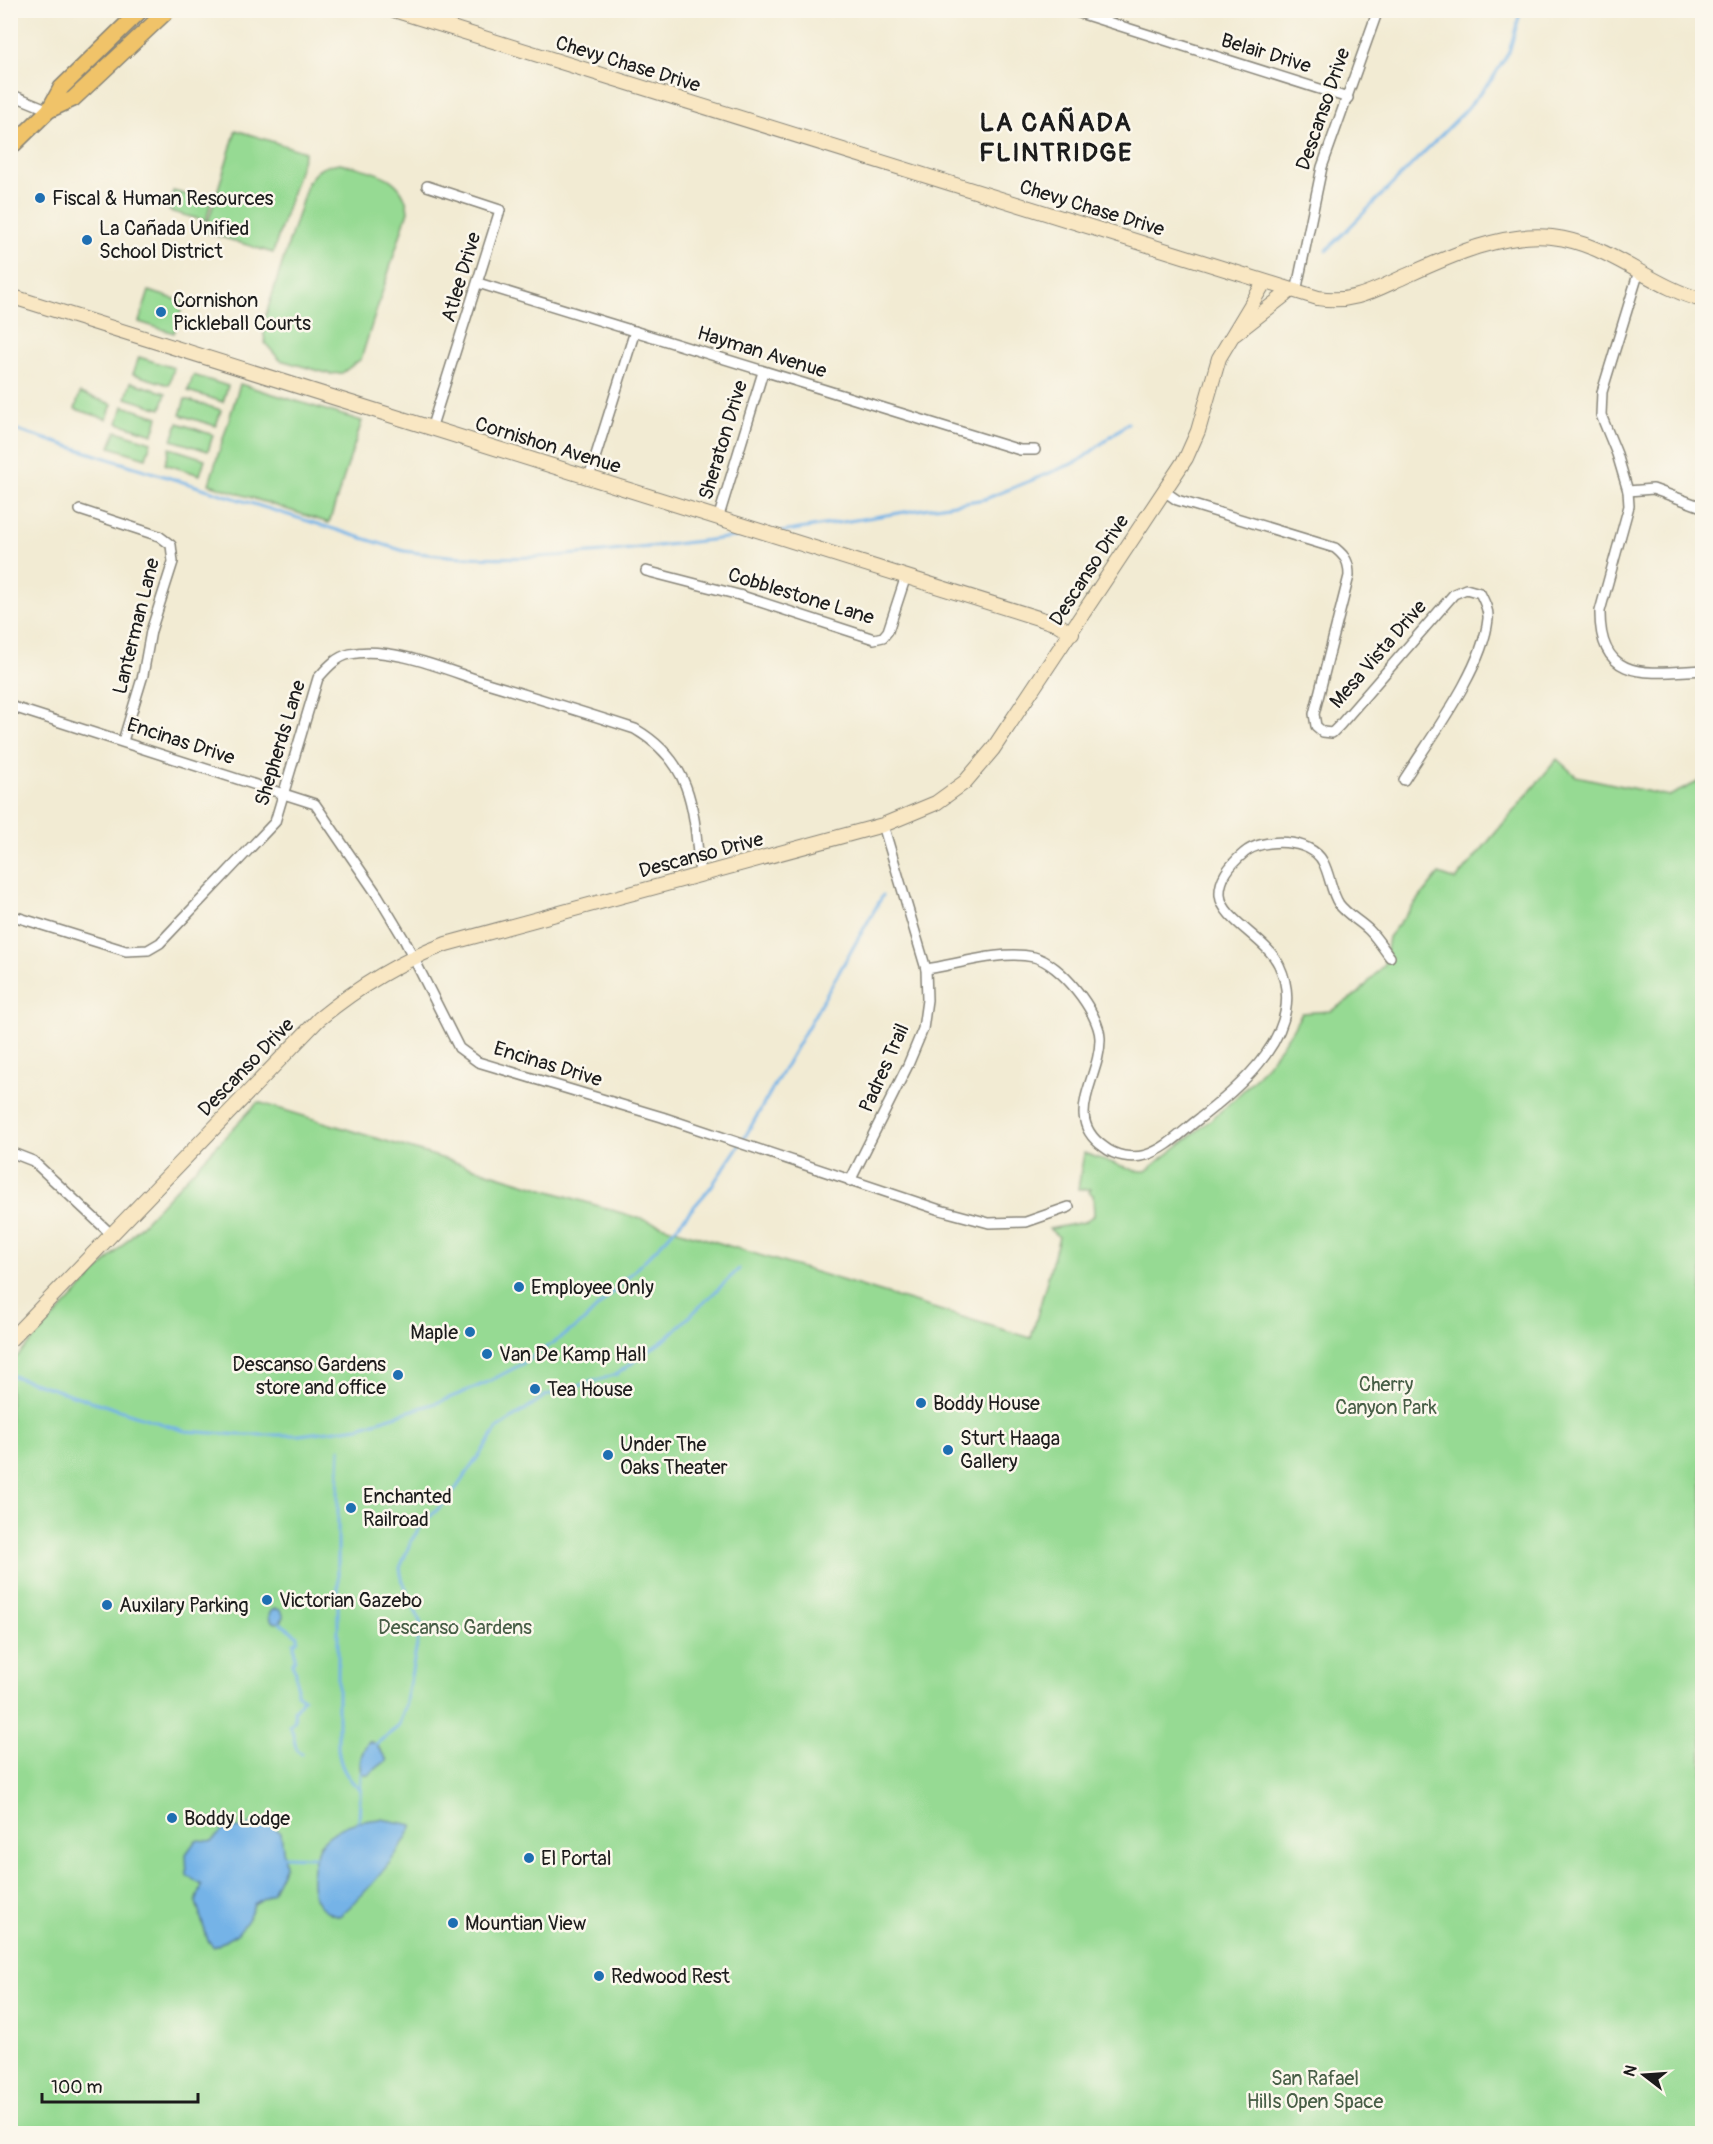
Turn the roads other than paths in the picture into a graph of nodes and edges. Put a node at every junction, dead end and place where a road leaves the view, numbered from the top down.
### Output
1 (141, 10) edge
2 (168, 10) edge
3 (394, 10) edge
4 (1070, 10) edge
5 (1378, 10) edge
6 (10, 94) edge
7 (1348, 98) junction
8 (49, 110) junction
9 (10, 148) edge
10 (427, 186) dead end
11 (1640, 271) junction
12 (478, 283) junction
13 (1264, 283) junction
14 (1293, 292) junction
15 (10, 296) edge
16 (1702, 300) edge
17 (635, 331) junction
18 (1235, 334) junction
19 (763, 372) junction
20 (431, 429) junction
21 (1035, 450) dead end
22 (589, 477) junction
23 (1164, 491) junction
24 (1628, 491) junction
25 (1702, 507) edge
26 (80, 510) dead end
27 (717, 519) junction
28 (646, 571) dead end
29 (906, 576) junction
30 (1072, 633) junction
31 (1702, 670) edge
32 (10, 706) edge
33 (123, 741) junction
34 (1404, 780) dead end
35 (284, 793) junction
36 (883, 825) junction
37 (700, 876) junction
38 (10, 915) edge
39 (413, 956) junction
40 (1390, 957) dead end
41 (926, 969) junction
42 (10, 1152) edge
43 (850, 1180) junction
44 (1069, 1207) dead end
45 (111, 1234) junction
46 (10, 1340) edge

1 - 8 main road
2 - 8 main road
3 - 13 street, Chevy Chase Drive
4 - 7 street, Belair Drive
5 - 7 street, Descanso Drive
6 - 8 street
7 - 14 street, Descanso Drive
8 - 9 main road
10 - 12 street, Atlee Drive
11 - 14 street, Chevy Chase Drive
11 - 16 street, Chevy Chase Drive
11 - 24 street
12 - 17 street, Hayman Avenue
12 - 20 street, Atlee Drive
13 - 14 street, Chevy Chase Drive
13 - 18 street, Descanso Drive
14 - 18 street
15 - 20 street, Cornishon Avenue
17 - 19 street, Hayman Avenue
17 - 22 street
18 - 23 street, Descanso Drive
19 - 21 street, Hayman Avenue
19 - 27 street, Sheraton Drive
20 - 22 street, Cornishon Avenue
22 - 27 street, Cornishon Avenue
23 - 30 street, Descanso Drive
23 - 34 street, Mesa Vista Drive
24 - 25 street
24 - 31 street
26 - 33 street, Lanterman Lane
27 - 29 street, Cornishon Avenue
28 - 29 street, Cobblestone Lane
29 - 30 street, Cornishon Avenue
30 - 36 street, Descanso Drive
32 - 33 street, Encinas Drive
33 - 35 street, Encinas Drive
35 - 37 street, Shepherds Lane
35 - 38 street, Shepherds Lane
35 - 39 street, Encinas Drive
36 - 37 street, Descanso Drive
36 - 41 street, Padres Trail
37 - 39 street, Descanso Drive
39 - 43 street, Encinas Drive
39 - 45 street, Descanso Drive
40 - 41 street
41 - 43 street, Padres Trail
42 - 45 street
43 - 44 street, Encinas Drive
45 - 46 street, Descanso Drive

